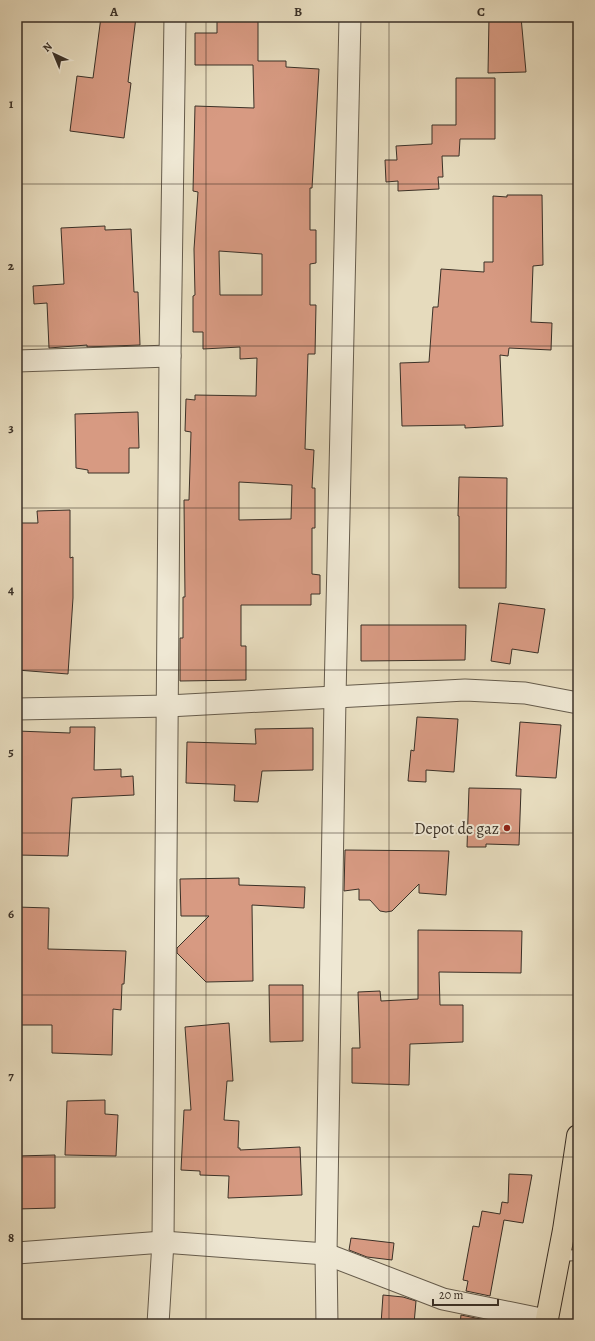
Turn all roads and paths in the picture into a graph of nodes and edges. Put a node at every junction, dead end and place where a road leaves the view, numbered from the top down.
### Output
1 (175, 17) edge
2 (350, 17) edge
3 (170, 356) junction
4 (17, 361) edge
5 (335, 697) junction
6 (578, 702) edge
7 (168, 706) junction
8 (17, 709) edge
9 (578, 1136) edge
10 (571, 1229) edge
11 (163, 1242) junction
12 (17, 1253) edge
13 (326, 1254) junction
14 (568, 1256) edge
15 (546, 1322) edge
16 (158, 1324) edge
17 (327, 1324) edge

1 - 3 street
2 - 5 street
3 - 4 street
3 - 7 street
5 - 6 street
5 - 7 street
5 - 13 street
7 - 8 street
7 - 11 street
9 - 10 highway
10 - 14 highway
11 - 12 street
11 - 13 street
11 - 16 street
13 - 15 street
13 - 17 street
14 - 15 highway

